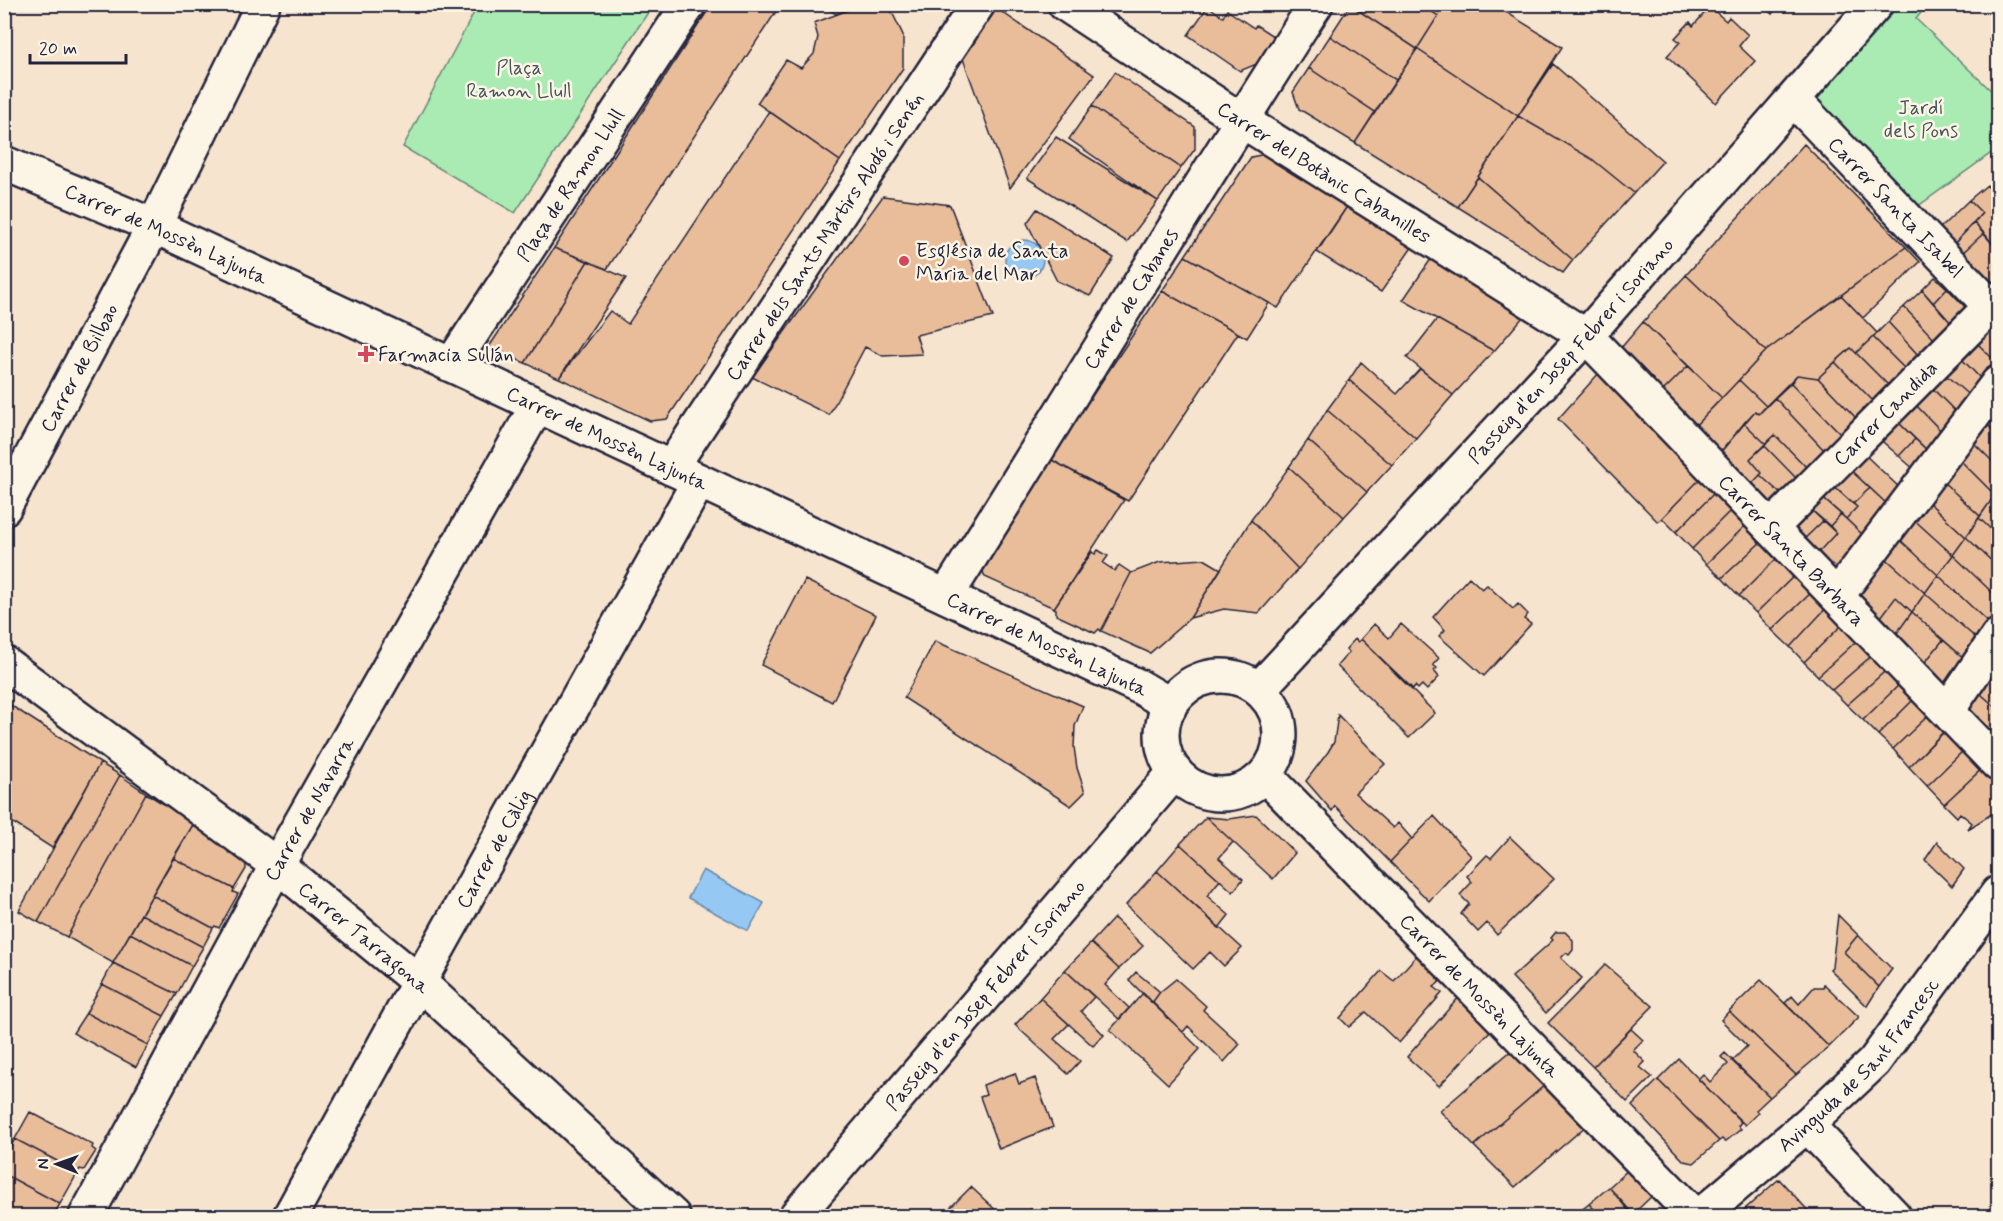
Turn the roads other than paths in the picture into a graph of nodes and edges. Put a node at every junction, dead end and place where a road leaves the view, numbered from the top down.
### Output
1 (264, 4) edge
2 (689, 4) edge
3 (978, 4) edge
4 (1065, 4) edge
5 (1316, 4) edge
6 (1876, 4) edge
7 (1794, 100) junction
8 (1241, 120) junction
9 (4, 164) edge
10 (154, 226) junction
11 (1996, 307) edge
12 (1586, 336) junction
13 (451, 365) junction
14 (1998, 383) edge
15 (537, 406) junction
16 (685, 475) junction
17 (4, 508) edge
18 (1771, 528) junction
19 (946, 596) junction
20 (1837, 596) junction
21 (1998, 636) edge
22 (4, 663) edge
23 (1259, 690) junction
24 (1168, 708) junction
25 (1948, 710) junction
26 (1998, 764) edge
27 (1175, 772) junction
28 (1265, 775) junction
29 (277, 865) junction
30 (1995, 906) edge
31 (419, 982) junction
32 (1807, 1125) junction
33 (86, 1216) edge
34 (290, 1216) edge
35 (673, 1216) edge
36 (796, 1216) edge
37 (1695, 1216) edge
38 (1700, 1216) edge
39 (1894, 1216) edge

1 - 10 street, Carrer de Bilbao
2 - 13 street, Plaça de Ramon Llull
3 - 16 street, Carrer dels Sants Màrtirs Abdó i Senén
4 - 8 street, Carrer del Botànic Cabanilles
5 - 8 street, Carrer de Cabanes
6 - 7 street, Passeig d'en Josep Febrer i Soriano
7 - 11 street, Carrer Santa Isabel
7 - 12 street, Passeig d'en Josep Febrer i Soriano
8 - 12 street, Carrer del Botànic Cabanilles
8 - 19 street, Carrer de Cabanes
9 - 10 street, Carrer de Mossèn Lajunta
10 - 13 street, Carrer de Mossèn Lajunta
10 - 17 street, Carrer de Bilbao
11 - 18 street, Carrer Candida
12 - 18 street, Carrer Santa Barbara
12 - 23 street, Passeig d'en Josep Febrer i Soriano
13 - 15 street, Carrer de Mossèn Lajunta
14 - 20 street
15 - 16 street, Carrer de Mossèn Lajunta
15 - 29 street, Carrer de Navarra
16 - 19 street, Carrer de Mossèn Lajunta
16 - 31 street, Carrer de Càlig
18 - 20 street, Carrer Santa Barbara
19 - 24 street, Carrer de Mossèn Lajunta
20 - 25 street, Carrer Santa Barbara
21 - 25 street
22 - 29 street, Carrer Tarragona
23 - 24 street
23 - 28 street
24 - 27 street
25 - 26 street, Carrer Santa Barbara
27 - 28 street
27 - 36 street, Passeig d'en Josep Febrer i Soriano
28 - 37 street, Carrer de Mossèn Lajunta
29 - 31 street, Carrer Tarragona
29 - 33 street, Carrer de Navarra
30 - 32 street, Avinguda de Sant Francesc
31 - 34 street, Carrer de Càlig
31 - 35 street, Carrer Tarragona
32 - 38 street, Avinguda de Sant Francesc
32 - 39 street

